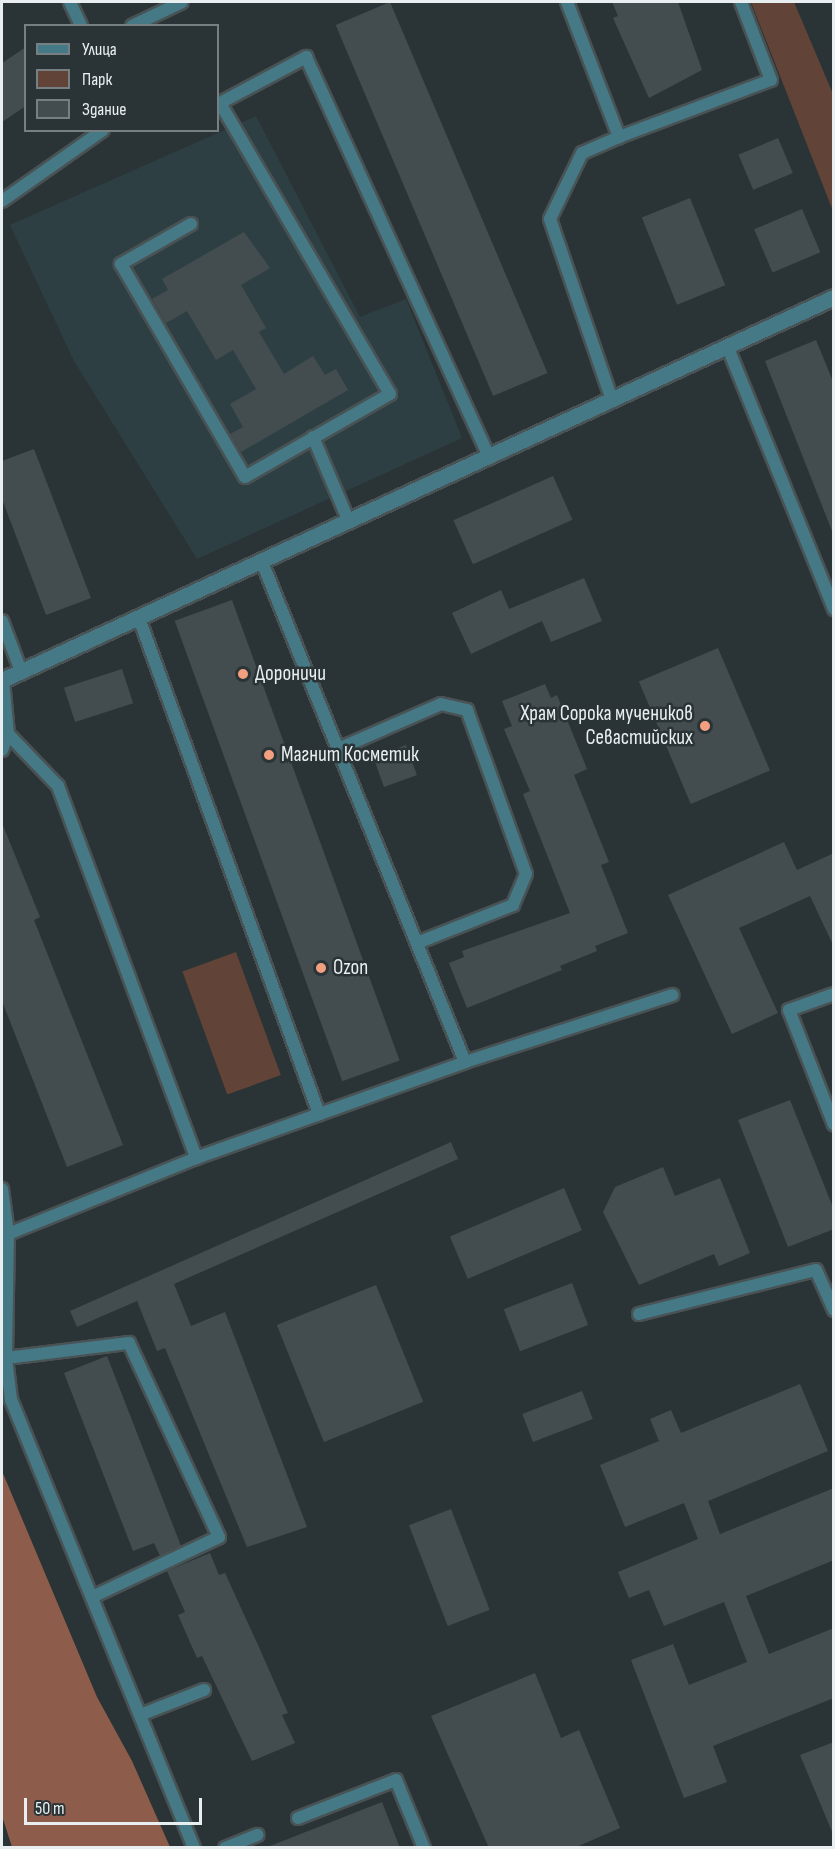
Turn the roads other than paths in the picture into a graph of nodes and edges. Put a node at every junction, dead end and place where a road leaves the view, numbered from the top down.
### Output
1 (70, 2) edge
2 (182, 2) edge
3 (567, 2) edge
4 (741, 2) edge
5 (80, 24) edge
6 (136, 24) edge
7 (100, 132) edge
8 (619, 137) junction
9 (2, 201) edge
10 (191, 224) dead end
11 (834, 297) edge
12 (728, 348) junction
13 (612, 400) junction
14 (313, 438) junction
15 (489, 457) junction
16 (349, 522) junction
17 (262, 562) junction
18 (834, 609) edge
19 (139, 618) junction
20 (2, 621) edge
21 (21, 671) junction
22 (2, 680) edge
23 (8, 734) junction
24 (338, 749) junction
25 (2, 750) edge
26 (417, 944) junction
27 (834, 994) edge
28 (672, 995) dead end
29 (465, 1062) junction
30 (319, 1114) junction
31 (834, 1125) edge
32 (196, 1158) junction
33 (2, 1189) edge
34 (8, 1234) junction
35 (4, 1277) edge
36 (834, 1310) edge
37 (639, 1314) dead end
38 (6, 1358) junction
39 (92, 1597) junction
40 (204, 1690) dead end
41 (140, 1715) junction
42 (298, 1818) dead end
43 (257, 1835) dead end
44 (194, 1848) edge
45 (225, 1848) edge
46 (424, 1848) edge

1 - 5 lane
2 - 6 lane
3 - 8 lane
4 - 8 lane
7 - 9 lane
8 - 13 lane
10 - 14 lane
11 - 12 street
12 - 13 street
12 - 18 lane
13 - 15 street
14 - 15 lane
14 - 16 lane
15 - 16 street
16 - 17 street
17 - 19 street
17 - 24 lane
19 - 21 street
19 - 30 lane
20 - 21 lane
21 - 22 street
22 - 23 lane
23 - 25 lane
23 - 32 lane
24 - 26 lane
24 - 26 lane
26 - 29 lane
27 - 31 lane
28 - 29 lane
29 - 30 lane
30 - 32 lane
32 - 34 lane
33 - 34 lane
34 - 35 lane
35 - 38 lane
36 - 37 lane
38 - 39 lane
38 - 39 lane
39 - 41 lane
40 - 41 lane
41 - 44 lane
42 - 46 lane
43 - 45 lane

